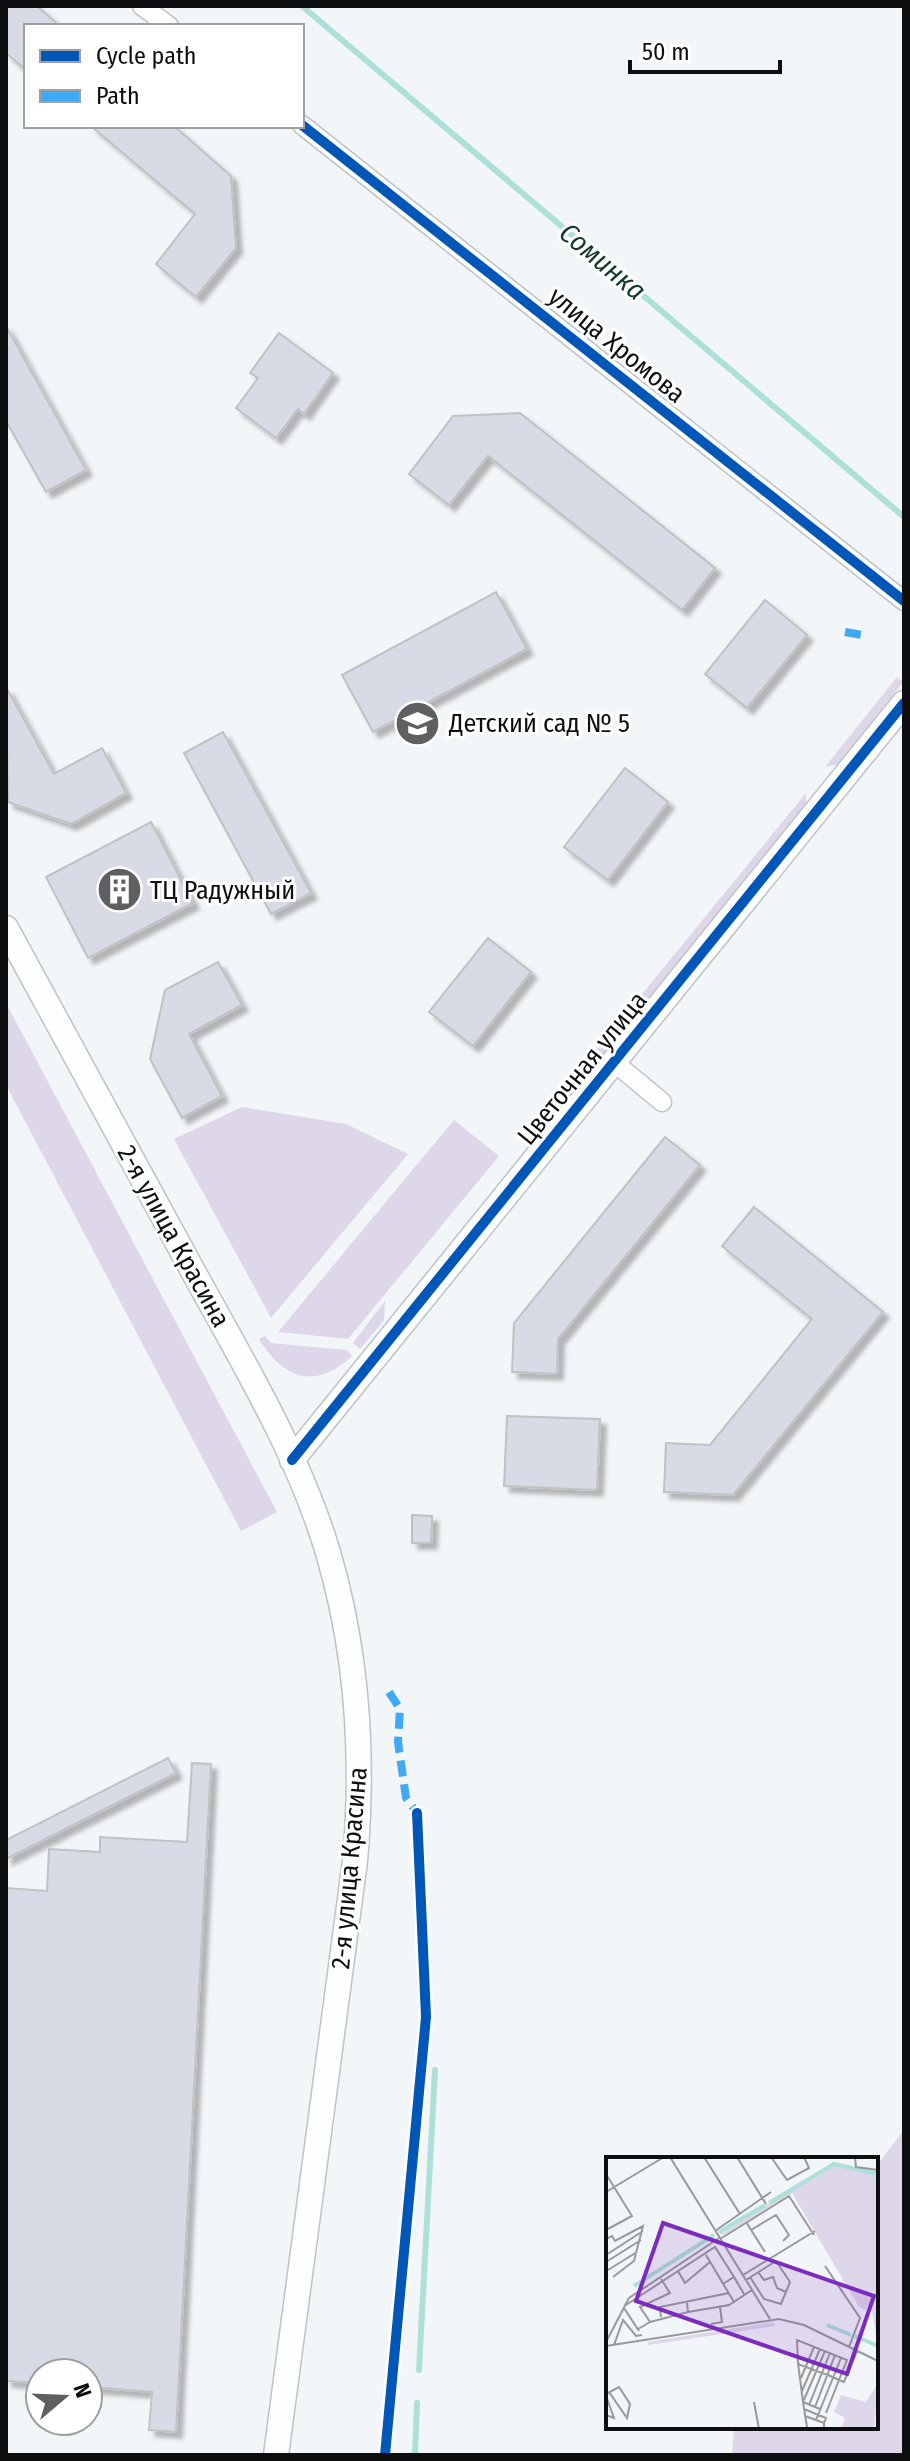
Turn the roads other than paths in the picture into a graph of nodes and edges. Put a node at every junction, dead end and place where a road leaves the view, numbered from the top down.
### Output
1 (142, 6) edge
2 (166, 24) edge
3 (304, 127) edge
4 (904, 601) edge
5 (904, 703) edge
6 (6, 928) edge
7 (615, 1063) junction
8 (662, 1102) dead end
9 (292, 1460) junction
10 (276, 2455) edge

1 - 2 street
3 - 4 street, улица Хромова
5 - 7 main road, Цветочная улица
6 - 9 main road, 2-я улица Красина
7 - 8 street
7 - 9 main road, Цветочная улица
9 - 10 main road, 2-я улица Красина

